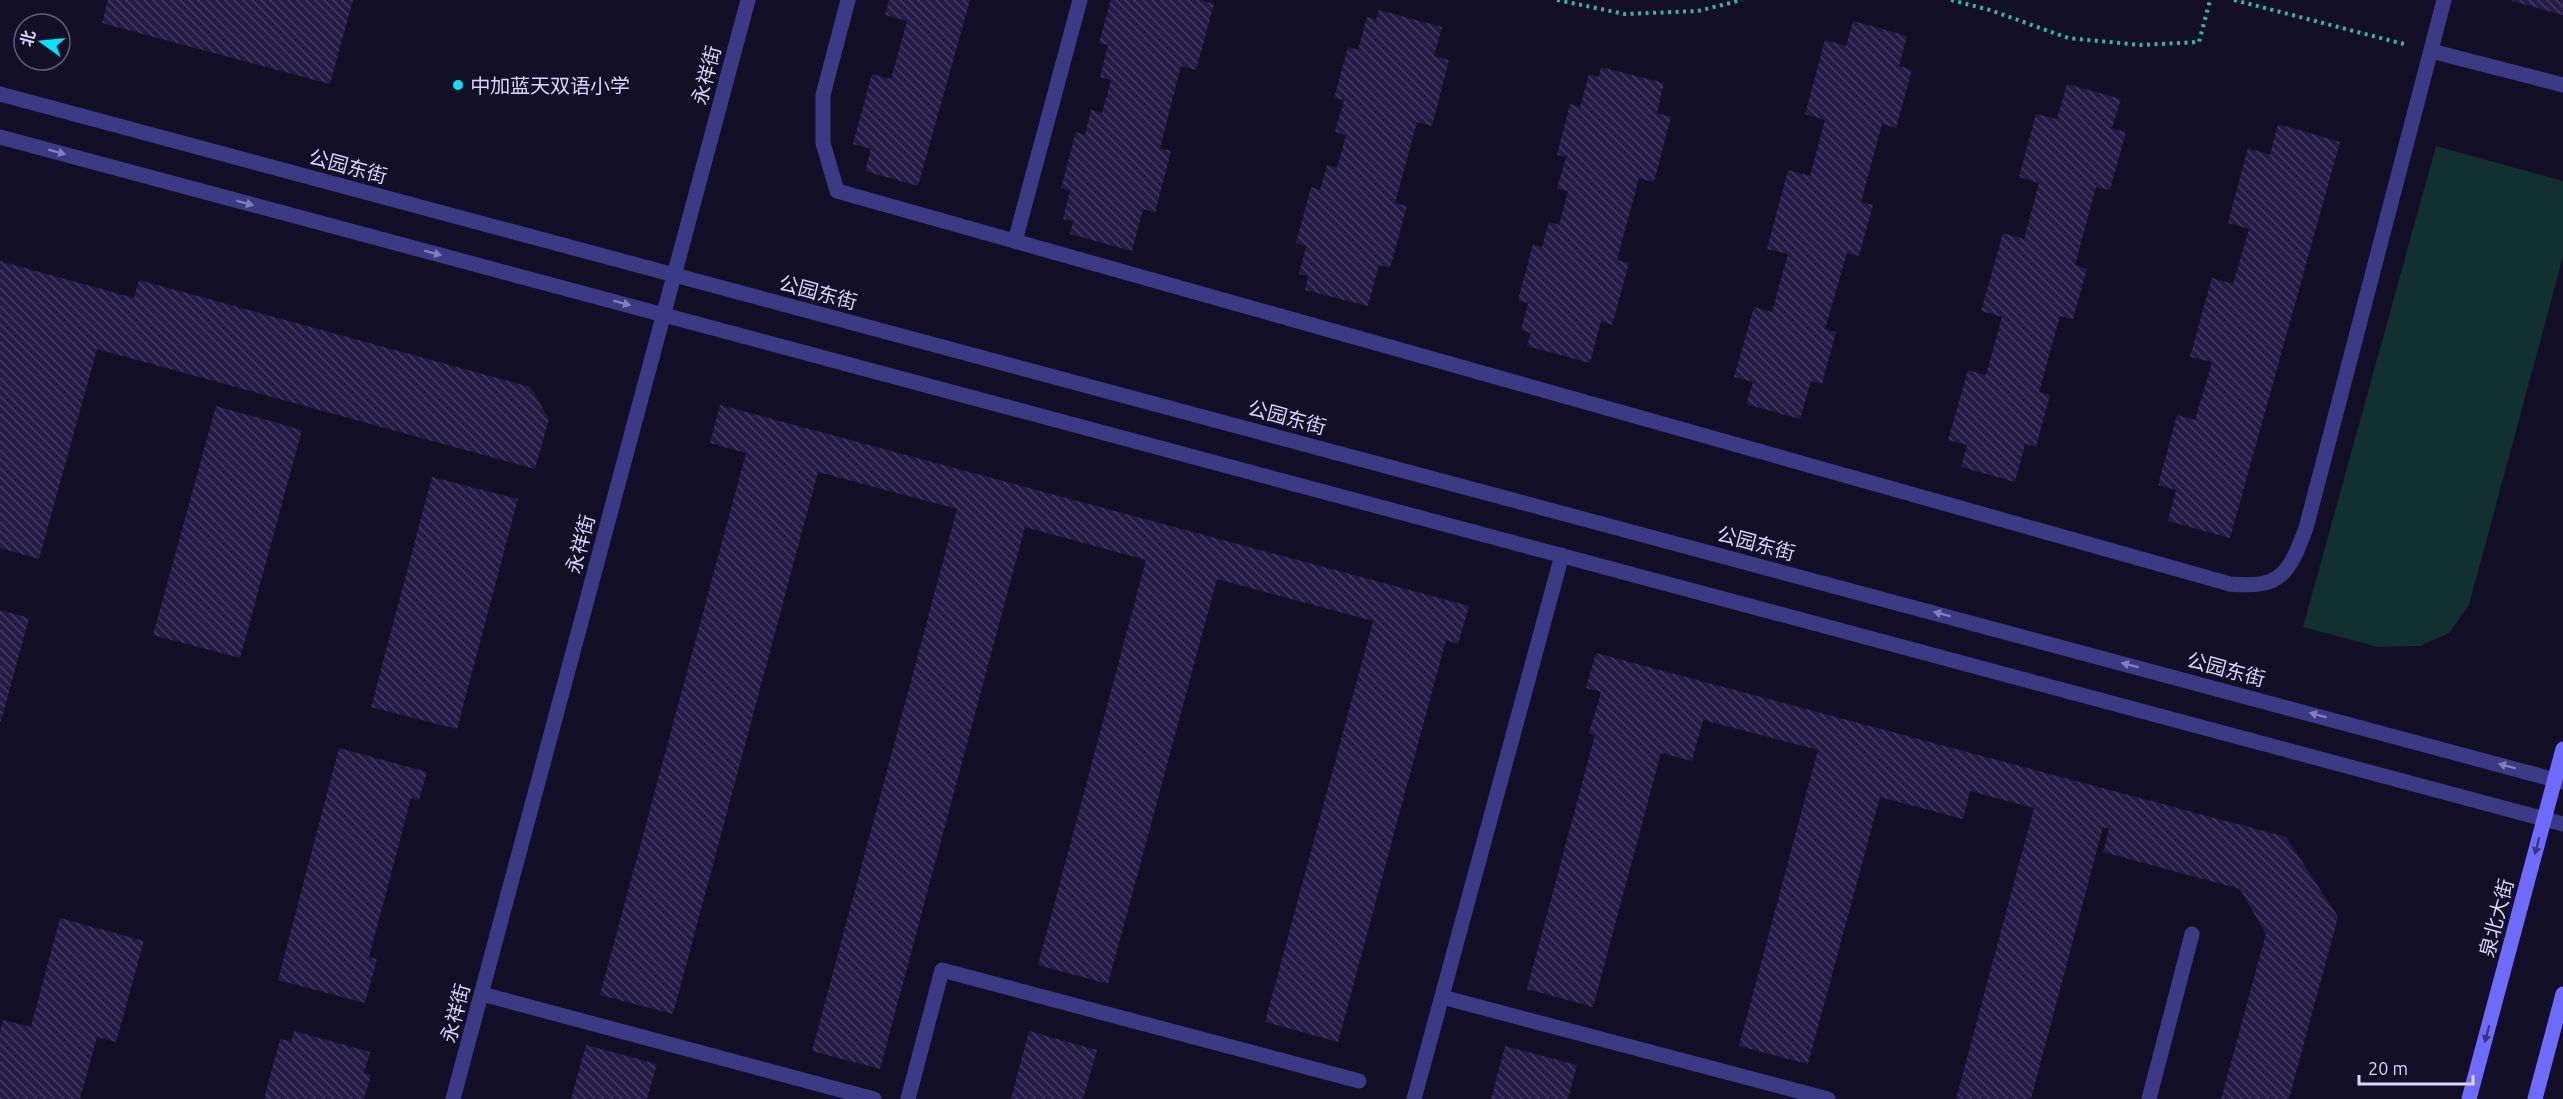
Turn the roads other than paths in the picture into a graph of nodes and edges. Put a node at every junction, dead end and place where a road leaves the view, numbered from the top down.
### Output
1 (748, 0) edge
2 (848, 0) edge
3 (1080, 0) edge
4 (2444, 0) edge
5 (2431, 51) junction
6 (2563, 86) edge
7 (0, 94) edge
8 (0, 137) edge
9 (1015, 241) junction
10 (674, 275) junction
11 (664, 315) junction
12 (1562, 555) junction
13 (2563, 749) edge
14 (2559, 780) edge
15 (2544, 819) junction
16 (2563, 824) edge
17 (2192, 934) dead end
18 (482, 994) junction
19 (2563, 994) edge
20 (1442, 997) junction
21 (1359, 1081) dead end
22 (453, 1099) edge
23 (874, 1099) edge
24 (908, 1099) edge
25 (1414, 1099) edge
26 (1828, 1099) edge
27 (2149, 1099) edge
28 (2469, 1099) edge
29 (2535, 1099) edge

1 - 10 street, 永祥街
2 - 9 street
3 - 9 street
4 - 5 street
5 - 6 street
5 - 9 street
7 - 10 street, 公园东街
8 -> 11 street
10 - 11 street, 永祥街
14 -> 10 street, 公园东街
11 - 12 street
11 - 18 street, 永祥街
12 - 15 street
12 - 20 street
13 - 14 main road, 泉北大街
14 - 15 main road, 泉北大街
15 - 16 street
15 -> 28 main road, 泉北大街
17 - 27 street
18 - 22 street, 永祥街
18 - 23 street
19 - 29 main road
20 - 25 street
20 - 26 street
21 - 24 street

